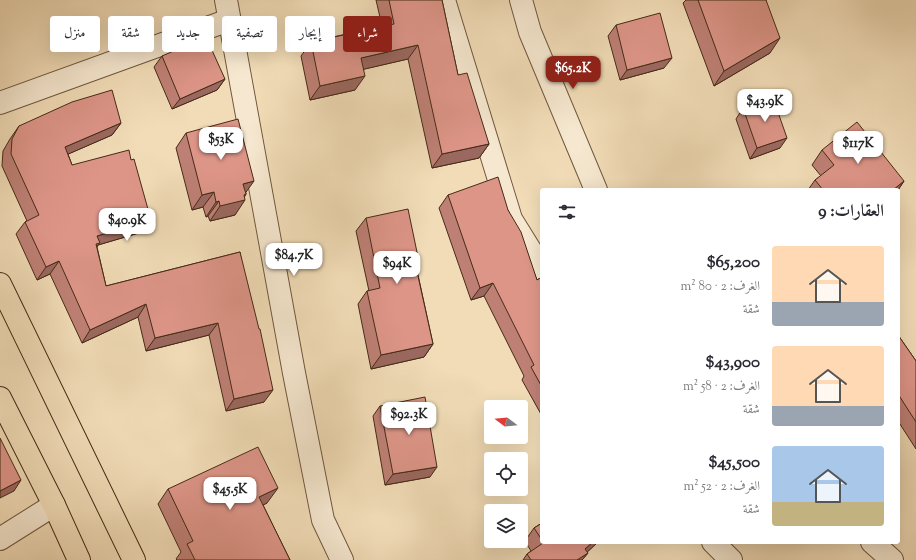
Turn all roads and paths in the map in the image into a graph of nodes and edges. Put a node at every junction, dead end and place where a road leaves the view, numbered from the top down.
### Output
1 (444, 0) edge
2 (521, 0) edge
3 (227, 10) edge
4 (0, 103) edge
5 (595, 188) edge
6 (540, 265) edge
7 (0, 284) edge
8 (0, 398) edge
9 (54, 505) junction
10 (0, 539) edge
11 (715, 544) edge
12 (874, 544) edge
13 (79, 560) edge
14 (134, 560) edge
15 (342, 560) edge
16 (731, 560) edge
17 (892, 560) edge

1 - 6 street
2 - 5 street
3 - 4 street
3 - 15 street
7 - 14 main road
8 - 9 main road
9 - 10 street
9 - 13 main road
11 - 16 street
12 - 17 street

